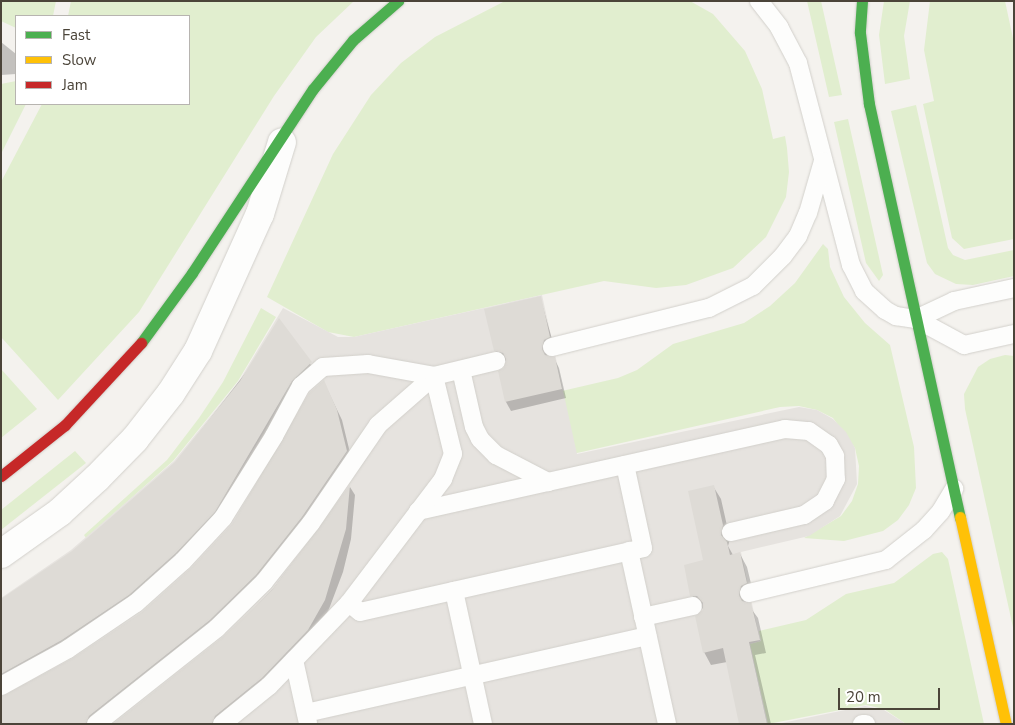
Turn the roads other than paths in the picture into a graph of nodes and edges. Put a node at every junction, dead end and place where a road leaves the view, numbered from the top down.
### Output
1 (398, 1) edge
2 (759, 1) edge
3 (862, 1) edge
4 (285, 134) junction
5 (824, 158) junction
6 (1014, 288) edge
7 (916, 319) junction
8 (1014, 334) edge
9 (552, 347) dead end
10 (496, 361) dead end
11 (461, 370) junction
12 (434, 376) junction
13 (625, 465) junction
14 (1, 476) edge
15 (548, 482) junction
16 (954, 489) junction
17 (418, 512) junction
18 (732, 532) dead end
19 (628, 552) junction
20 (1, 554) edge
21 (454, 591) junction
22 (749, 593) dead end
23 (349, 603) junction
24 (693, 606) dead end
25 (643, 617) junction
26 (647, 636) junction
27 (294, 660) junction
28 (473, 676) junction
29 (1, 686) edge
30 (307, 718) edge
31 (96, 724) edge
32 (222, 724) edge
33 (483, 724) edge
34 (667, 724) edge
35 (1006, 724) edge

1 - 4 street
2 - 5 lane
3 - 7 street
4 - 14 street
4 - 20 street
5 - 7 lane
5 - 9 lane
6 - 7 lane
7 - 8 lane
7 - 16 street
10 - 11 lane
11 - 12 lane
11 - 15 lane
12 - 17 lane
12 - 29 lane
12 - 31 lane
13 - 15 lane
13 - 18 lane
13 - 19 lane
15 - 17 lane
16 - 22 lane
16 - 35 street
17 - 23 lane
19 - 21 lane
19 - 25 lane
21 - 23 lane
21 - 28 lane
23 - 27 lane
24 - 25 lane
25 - 26 lane
26 - 28 lane
26 - 34 lane
27 - 30 lane
27 - 32 lane
28 - 30 lane
28 - 33 lane

